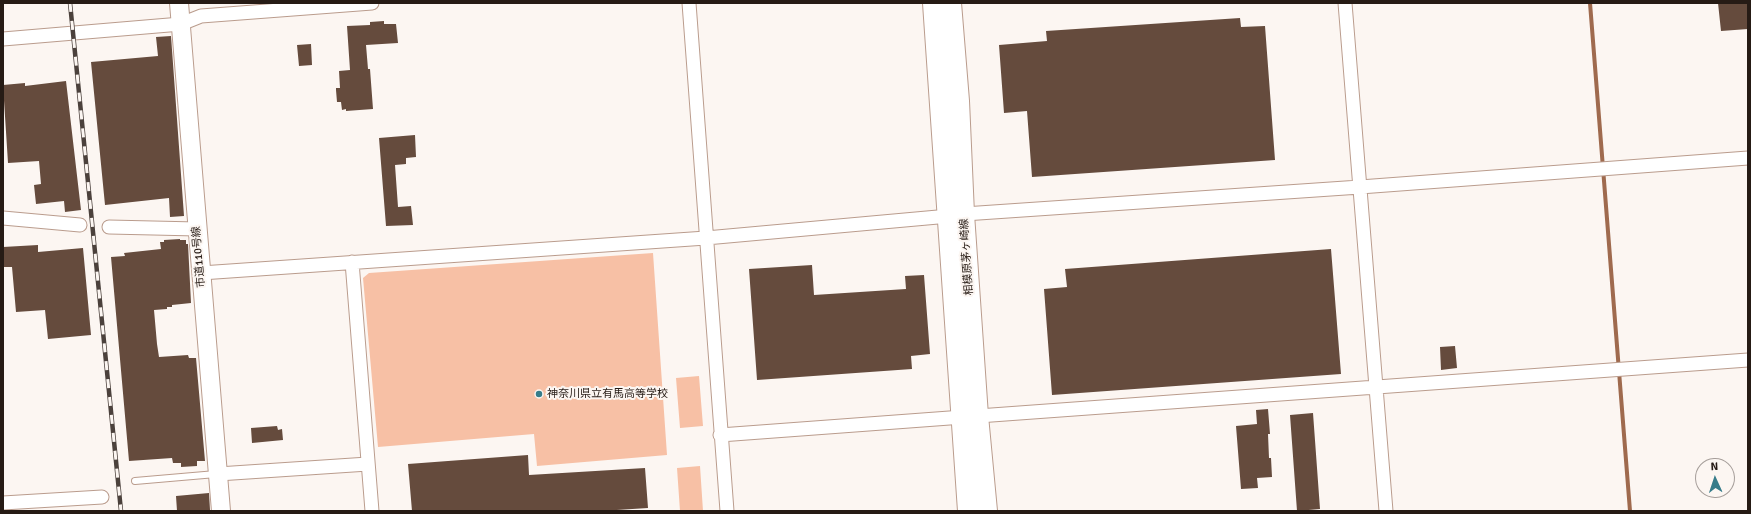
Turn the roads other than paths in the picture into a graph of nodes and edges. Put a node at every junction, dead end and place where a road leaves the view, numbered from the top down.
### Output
1 (179, 3) edge
2 (372, 3) edge
3 (689, 3) edge
4 (933, 3) edge
5 (951, 3) edge
6 (1345, 3) edge
7 (180, 24) junction
8 (3, 38) edge
9 (1748, 158) edge
10 (1360, 187) junction
11 (956, 215) junction
12 (3, 218) edge
13 (80, 225) dead end
14 (109, 227) dead end
15 (197, 229) junction
16 (706, 238) junction
17 (352, 262) junction
18 (201, 273) junction
19 (1748, 360) edge
20 (1376, 388) junction
21 (979, 416) junction
22 (720, 435) junction
23 (368, 464) junction
24 (218, 474) junction
25 (136, 481) dead end
26 (102, 497) dead end
27 (3, 503) edge
28 (221, 511) edge
29 (372, 511) edge
30 (727, 511) edge
31 (968, 511) edge
32 (987, 511) edge
33 (1386, 511) edge

1 - 7 street, 市道110号線
2 - 7 street
3 - 16 street
4 - 11 main road, 相模原茅ヶ崎線
5 - 11 main road, 相模原茅ヶ崎線
6 - 10 street
7 - 8 street
7 - 15 street, 市道110号線
9 - 10 street
10 - 11 street
10 - 20 street
11 - 16 street
11 - 21 main road, 相模原茅ヶ崎線
12 - 13 street
14 - 15 street
15 - 18 street, 市道110号線
16 - 17 street
16 - 22 street
17 - 18 street
17 - 23 street
18 - 24 street, 市道110号線
19 - 20 street
20 - 21 street
20 - 33 street
21 - 22 street
21 - 31 main road, 相模原茅ヶ崎線
21 - 32 main road, 相模原茅ヶ崎線
22 - 30 street
23 - 24 street
23 - 29 street
24 - 25 lane
24 - 28 street, 市道110号線
26 - 27 street

